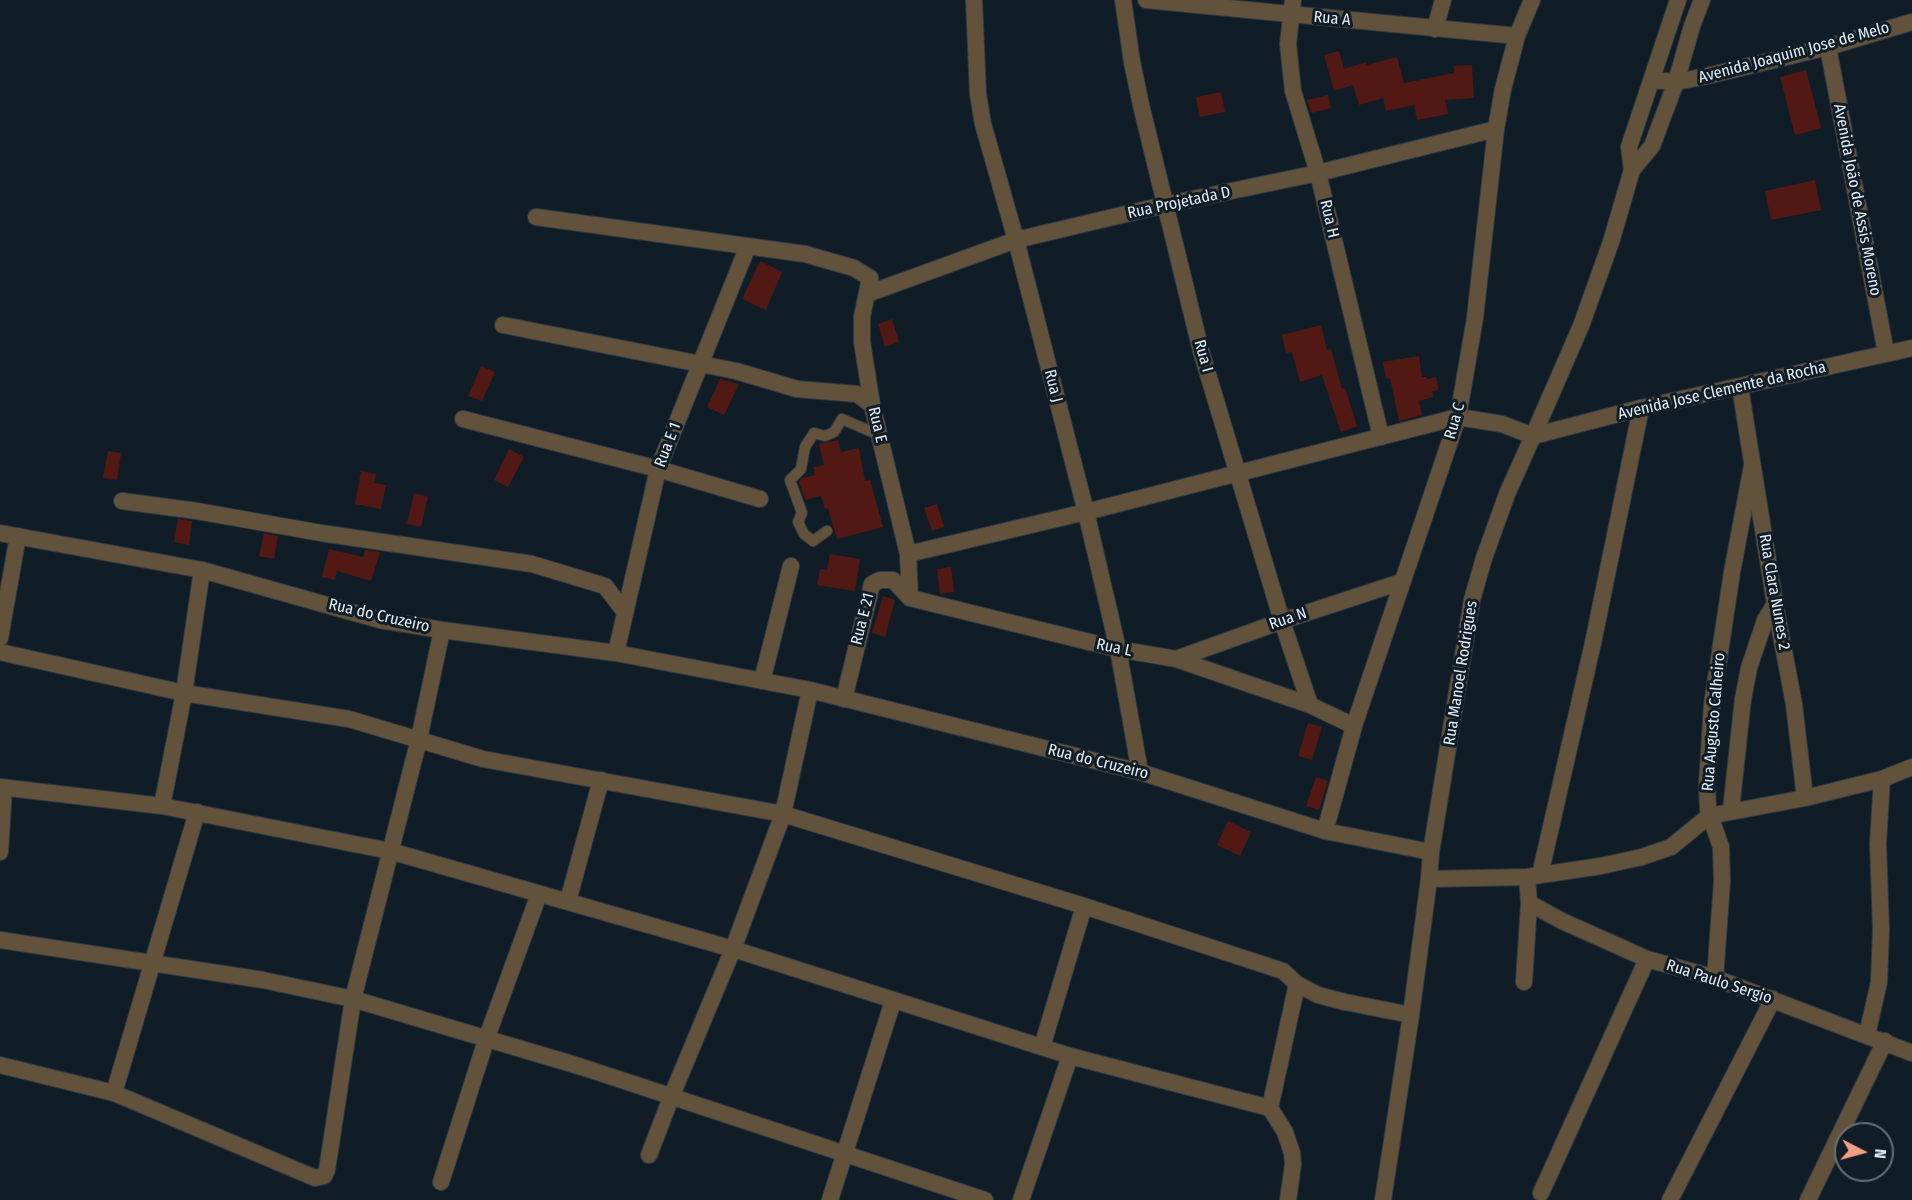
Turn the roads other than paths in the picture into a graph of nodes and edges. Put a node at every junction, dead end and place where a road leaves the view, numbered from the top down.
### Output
1 (974, 0) edge
2 (1124, 0) edge
3 (1146, 0) edge
4 (1443, 0) edge
5 (1532, 0) edge
6 (1678, 0) edge
7 (1702, 0) edge
8 (1292, 8) edge
9 (1912, 22) edge
10 (1435, 29) junction
11 (1517, 36) junction
12 (1828, 47) junction
13 (1652, 80) junction
14 (1676, 82) junction
15 (1496, 129) junction
16 (1632, 170) junction
17 (1318, 173) junction
18 (1164, 205) junction
19 (536, 217) dead end
20 (1016, 240) junction
21 (748, 246) junction
22 (867, 294) junction
23 (503, 325) dead end
24 (1912, 348) edge
25 (1886, 353) junction
26 (699, 364) junction
27 (1740, 387) junction
28 (872, 405) junction
29 (1641, 408) junction
30 (1458, 417) junction
31 (463, 419) dead end
32 (879, 435) junction
33 (1533, 436) junction
34 (1381, 437) junction
35 (1752, 466) junction
36 (658, 469) junction
37 (1237, 472) junction
38 (760, 499) dead end
39 (122, 501) dead end
40 (1086, 512) junction
41 (827, 531) dead end
42 (0, 533) edge
43 (18, 536) junction
44 (908, 555) junction
45 (791, 566) dead end
46 (202, 570) junction
47 (1401, 582) junction
48 (910, 598) junction
49 (1775, 604) junction
50 (625, 612) junction
51 (1282, 621) junction
52 (442, 630) junction
53 (0, 638) edge
54 (1118, 649) junction
55 (0, 652) edge
56 (616, 653) junction
57 (1176, 659) junction
58 (762, 681) junction
59 (810, 690) junction
60 (184, 693) junction
61 (844, 699) junction
62 (1310, 705) junction
63 (1354, 726) junction
64 (419, 740) junction
65 (1912, 767) edge
66 (1140, 772) junction
67 (1882, 779) junction
68 (601, 780) junction
69 (2, 788) edge
70 (1805, 798) junction
71 (162, 806) junction
72 (1731, 810) junction
73 (196, 812) junction
74 (783, 814) junction
75 (1709, 816) junction
76 (1325, 831) junction
77 (390, 851) junction
78 (0, 852) edge
79 (1431, 852) junction
80 (1533, 876) junction
81 (1429, 879) junction
82 (539, 894) junction
83 (568, 901) junction
84 (1529, 903) junction
85 (1084, 906) junction
86 (0, 940) edge
87 (732, 949) junction
88 (1647, 959) junction
89 (153, 963) junction
90 (1715, 978) junction
91 (1524, 982) dead end
92 (1297, 984) junction
93 (353, 999) junction
94 (1773, 999) junction
95 (893, 1001) junction
96 (1411, 1015) junction
97 (1867, 1035) junction
98 (487, 1037) junction
99 (1885, 1041) junction
100 (1042, 1047) junction
101 (1912, 1053) edge
102 (1070, 1056) junction
103 (0, 1065) edge
104 (114, 1093) junction
105 (672, 1095) junction
106 (1270, 1108) junction
107 (649, 1155) dead end
108 (845, 1155) junction
109 (441, 1182) dead end
110 (1541, 1193) dead end
111 (830, 1200) edge
112 (985, 1200) edge
113 (1021, 1200) edge
114 (1288, 1200) edge
115 (1383, 1200) edge
116 (1670, 1200) edge
117 (1808, 1200) edge

1 - 20 street, Rua J
2 - 18 street, Rua I
3 - 8 street, Rua A
4 - 10 street
5 - 11 street, Rua C
6 - 13 street
7 - 14 street
8 - 10 street, Rua A
8 - 17 street, Rua H
9 - 12 street, Avenida Joaquim Jose de Melo
10 - 11 street, Rua A
11 - 15 street, Rua C
12 - 14 street, Avenida Joaquim Jose de Melo
12 - 25 street, Avenida João de Assis Moreno
13 - 14 street, Avenida Joaquim Jose de Melo
13 - 16 street
14 - 16 street
15 - 17 street, Rua Projetada D
15 - 30 street, Rua C
16 - 33 street, Rua Manoel Rodrigues
17 - 18 street, Rua Projetada D
17 - 34 street, Rua H
18 - 20 street, Rua Projetada D
18 - 37 street, Rua I
19 - 21 street
20 - 22 street, Rua Projetada D
20 - 40 street, Rua J
21 - 22 street
21 - 26 street, Rua E 1
22 - 28 street, Rua E
23 - 26 street
24 - 25 street, Avenida Jose Clemente da Rocha
25 - 27 street, Avenida Jose Clemente da Rocha
26 - 28 street
26 - 36 street, Rua E 1
27 - 29 street, Avenida Jose Clemente da Rocha
27 - 35 street, Rua Clara Nunes 2
28 - 32 street, Rua E
29 - 33 street, Avenida Jose Clemente da Rocha
29 - 80 street
30 - 33 street
30 - 34 street
30 - 47 street, Rua C
31 - 36 street
32 - 41 lane
32 - 44 street, Rua E
33 - 79 street, Rua Manoel Rodrigues
34 - 37 street
35 - 49 street, Rua Clara Nunes 2
35 - 75 street, Rua Augusto Calheiro
36 - 38 street
36 - 50 street, Rua E 1
37 - 40 street
37 - 51 street, Rua I
39 - 50 street
40 - 44 street
40 - 54 street, Rua J
42 - 43 street, Rua do Cruzeiro
43 - 46 street, Rua do Cruzeiro
43 - 53 street
44 - 48 street
45 - 58 street
46 - 52 street, Rua do Cruzeiro
46 - 60 street
47 - 51 street, Rua N
47 - 63 street, Rua C
48 - 54 street, Rua L
48 - 61 street, Rua E 21
49 - 70 street, Rua Clara Nunes 2
49 - 72 street
50 - 56 street, Rua E 1
51 - 57 street, Rua N
51 - 62 street, Rua I
52 - 56 street, Rua do Cruzeiro
52 - 64 street
54 - 57 street, Rua L
54 - 66 street, Rua J
55 - 60 street
56 - 58 street, Rua do Cruzeiro
57 - 62 street, Rua L
58 - 59 street, Rua do Cruzeiro
59 - 61 street, Rua do Cruzeiro
59 - 74 street
60 - 64 street
60 - 71 street
61 - 66 street, Rua do Cruzeiro
62 - 63 street, Rua L
63 - 76 street, Rua C
64 - 68 street
64 - 77 street
65 - 67 street
66 - 76 street, Rua do Cruzeiro
67 - 70 street
67 - 97 street
68 - 74 street
68 - 83 street
69 - 71 street
69 - 78 street
70 - 72 street
71 - 73 street
72 - 75 street
73 - 77 street
73 - 89 street
74 - 85 street
74 - 87 street
75 - 80 street
75 - 90 street, Rua Augusto Calheiro
76 - 79 street, Rua do Cruzeiro
77 - 82 street
77 - 93 street
79 - 81 street, Rua Manoel Rodrigues
80 - 81 street
80 - 84 street
81 - 96 street, Rua Manoel Rodrigues
82 - 83 street
82 - 98 street
83 - 87 street
84 - 88 street, Rua Paulo Sergio
84 - 91 street
85 - 92 street
85 - 100 street
86 - 89 street
87 - 95 street
87 - 105 street
88 - 90 street, Rua Paulo Sergio
88 - 110 street
89 - 93 street
89 - 104 street
90 - 94 street, Rua Paulo Sergio
92 - 96 street
92 - 106 street
93 - 98 street
93 - 104 street
94 - 97 street, Rua Paulo Sergio
94 - 116 street
95 - 100 street
95 - 108 street
96 - 115 street, Rua Manoel Rodrigues
97 - 99 street, Rua Paulo Sergio
98 - 105 street
98 - 109 street
99 - 101 street, Rua Paulo Sergio
99 - 117 street
100 - 102 street
102 - 106 street
102 - 113 street
103 - 104 street
105 - 107 street
105 - 108 street
106 - 114 street
108 - 111 street
108 - 112 street

